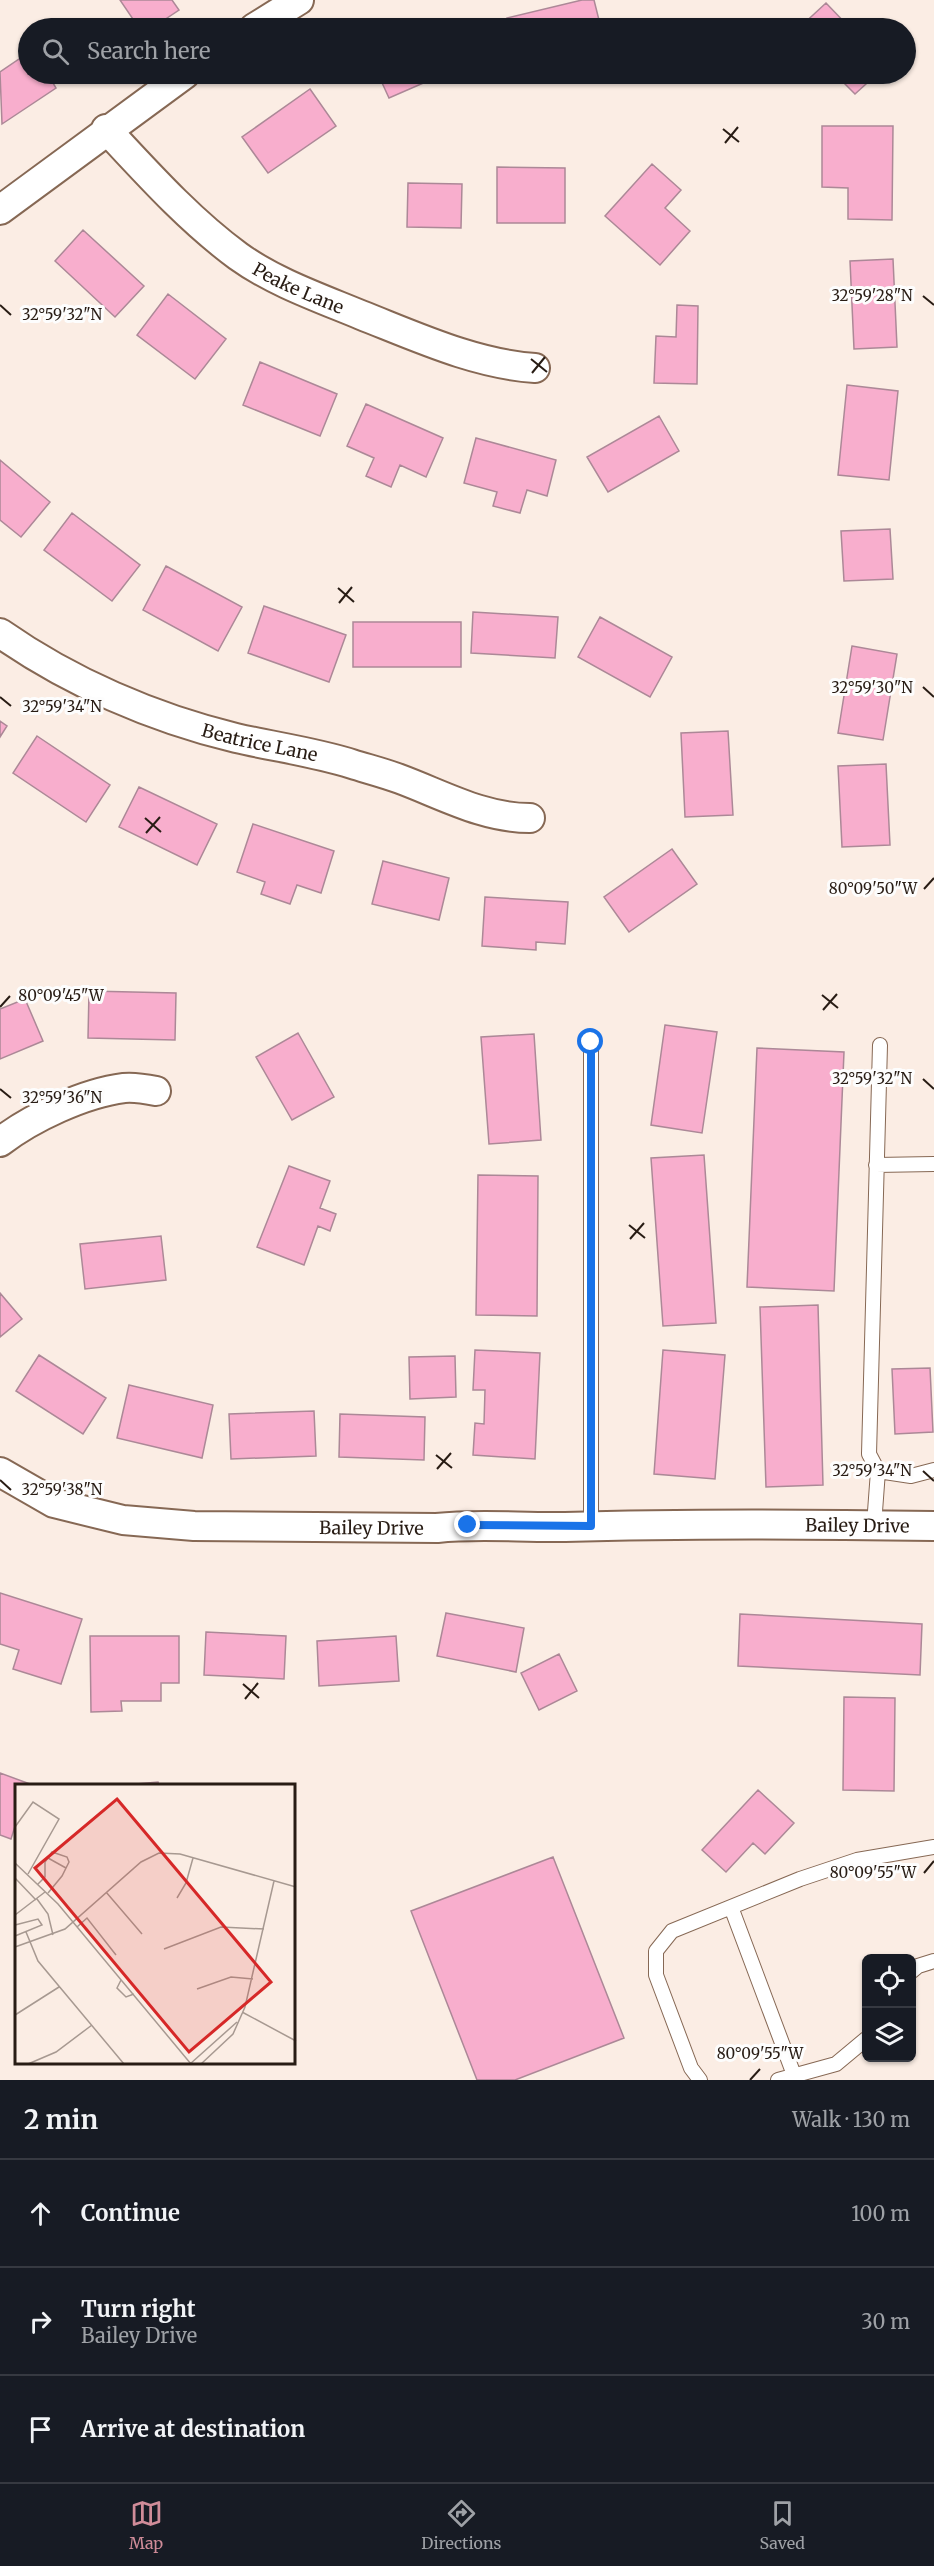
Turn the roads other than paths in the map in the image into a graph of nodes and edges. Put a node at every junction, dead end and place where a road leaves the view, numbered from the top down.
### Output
1 (299, 0) edge
2 (270, 18) edge
3 (170, 84) edge
4 (106, 129) junction
5 (0, 210) edge
6 (535, 368) dead end
7 (0, 633) edge
8 (530, 818) dead end
9 (591, 1042) dead end
10 (880, 1045) dead end
11 (156, 1090) dead end
12 (0, 1143) edge
13 (934, 1164) edge
14 (876, 1165) junction
15 (934, 1470) edge
16 (878, 1471) junction
17 (0, 1472) edge
18 (874, 1525) junction
19 (591, 1526) junction
20 (934, 1526) edge
21 (934, 1847) edge
22 (731, 1907) junction
23 (934, 1961) edge
24 (916, 1968) edge
25 (862, 2043) edge
26 (794, 2075) junction
27 (700, 2080) edge
28 (778, 2080) edge

1 - 2 street
3 - 4 street
4 - 5 street
4 - 6 street, Peake Lane
7 - 8 street, Beatrice Lane
9 - 19 lane
10 - 14 lane
11 - 12 street
13 - 14 lane
14 - 16 lane
15 - 16 lane
16 - 18 lane
17 - 19 street, Bailey Drive
18 - 19 street, Bailey Drive
18 - 20 street, Bailey Drive
21 - 22 lane
22 - 26 lane
22 - 27 lane
23 - 24 lane
25 - 26 lane
26 - 28 lane

